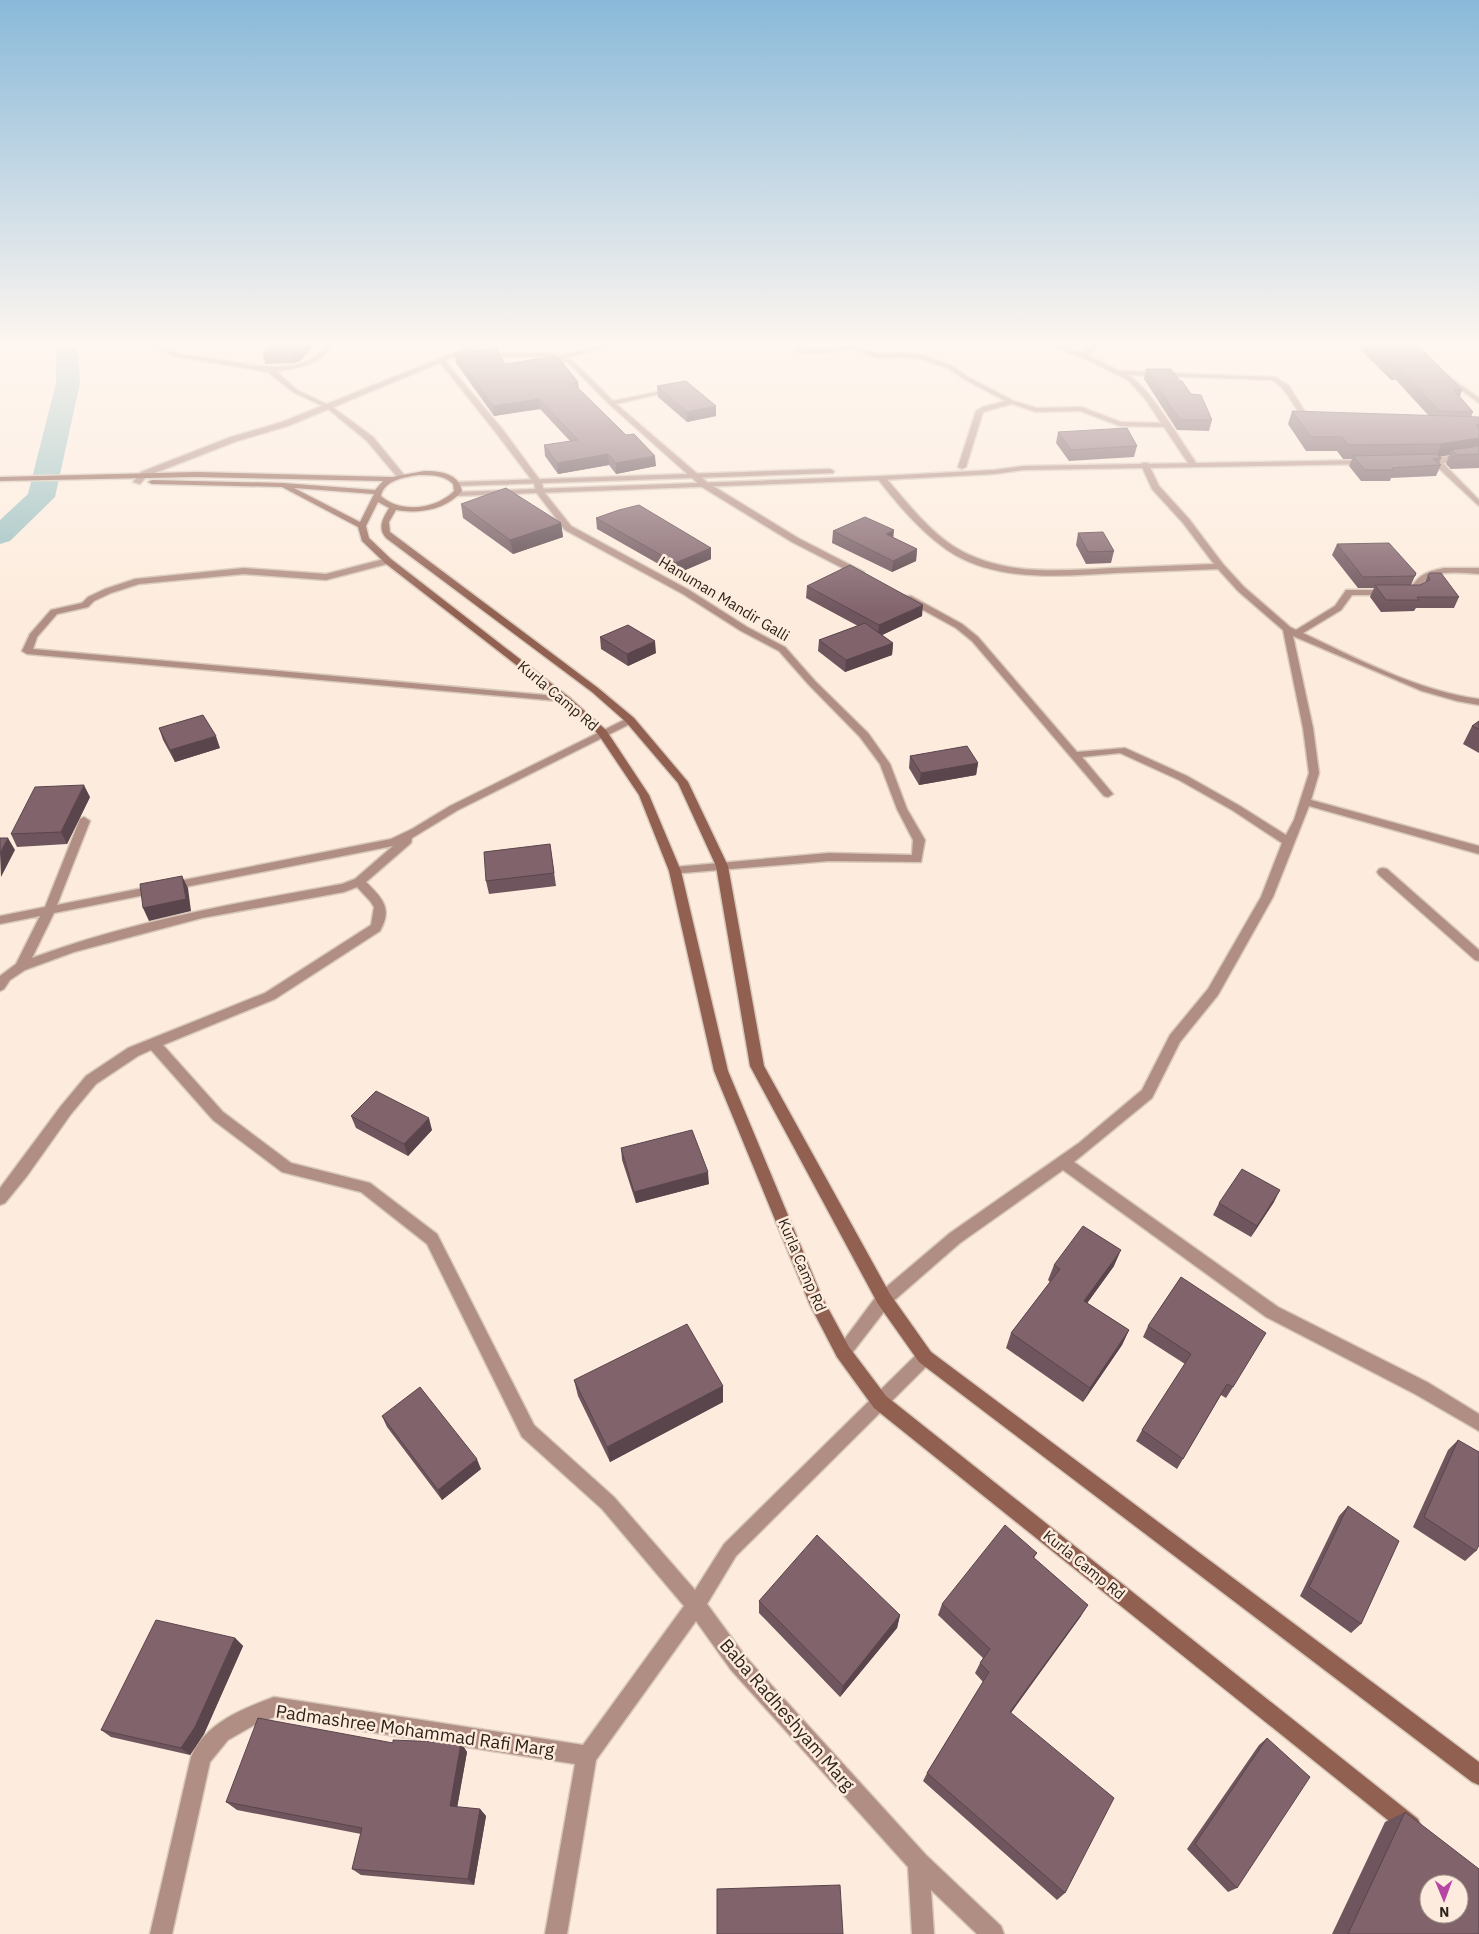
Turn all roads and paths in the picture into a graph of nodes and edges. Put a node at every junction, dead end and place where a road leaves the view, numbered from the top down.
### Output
1 (259, 432) edge
2 (361, 432) edge
3 (500, 432) edge
4 (645, 432) edge
5 (974, 432) edge
6 (1171, 432) edge
7 (1479, 455) edge
8 (1416, 461) edge
9 (1436, 461) junction
10 (1377, 462) edge
11 (1193, 464) junction
12 (1145, 465) junction
13 (962, 467) junction
14 (1023, 468) junction
15 (144, 474) junction
16 (829, 475) junction
17 (401, 476) junction
18 (695, 476) junction
19 (881, 478) junction
20 (0, 479) edge
21 (392, 479) junction
22 (137, 482) junction
23 (458, 484) junction
24 (0, 485) edge
25 (283, 485) junction
26 (705, 485) junction
27 (539, 487) junction
28 (377, 494) junction
29 (456, 494) junction
30 (1479, 504) edge
31 (394, 507) junction
32 (362, 526) junction
33 (388, 561) junction
34 (1220, 566) junction
35 (1479, 570) edge
36 (870, 579) edge
37 (896, 592) edge
38 (1291, 631) junction
39 (567, 700) junction
40 (1479, 702) edge
41 (630, 720) junction
42 (602, 732) junction
43 (1076, 755) junction
44 (1108, 794) dead end
45 (1306, 802) junction
46 (84, 821) dead end
47 (416, 832) junction
48 (1288, 842) junction
49 (1479, 850) edge
50 (722, 866) junction
51 (675, 871) junction
52 (1384, 872) dead end
53 (359, 882) junction
54 (49, 911) junction
55 (0, 920) edge
56 (1479, 957) edge
57 (21, 967) junction
58 (0, 986) edge
59 (154, 1044) junction
60 (1062, 1161) junction
61 (0, 1198) edge
62 (884, 1299) junction
63 (843, 1352) junction
64 (925, 1357) junction
65 (880, 1402) junction
66 (1479, 1424) edge
67 (696, 1605) junction
68 (587, 1756) junction
69 (1479, 1774) edge
70 (1424, 1838) edge
71 (918, 1863) junction
72 (161, 1934) edge
73 (556, 1934) edge
74 (923, 1934) edge
75 (993, 1934) edge

1 - 15 street
2 - 17 street
3 - 27 street
4 - 18 street
5 - 13 street
6 - 11 street
7 - 9 street
8 - 9 street
9 - 30 street
10 - 11 street
11 - 12 street
12 - 14 street
12 - 34 street
13 - 14 street
13 - 16 street
14 - 19 street
15 - 20 main road
15 - 21 main road
15 - 22 street
16 - 18 street
16 - 19 street
16 - 26 street
17 - 21 main road
17 - 23 main road
18 - 26 street
18 - 27 street
19 - 34 street
21 - 28 main road
22 - 24 main road
22 - 25 main road
23 - 27 street
23 - 29 main road
25 - 28 main road
25 - 32 main road
26 - 27 street
26 - 36 street
27 - 29 street
27 - 50 street, Hanuman Mandir Galli
28 - 31 main road
28 - 32 main road
29 - 31 main road
31 - 41 main road, Kurla Camp Rd
32 - 33 main road, Kurla Camp Rd
33 - 39 main road, Kurla Camp Rd
33 - 39 street
34 - 38 street
35 - 38 street
37 - 43 street
38 - 40 street
38 - 45 street
39 - 42 main road, Kurla Camp Rd
41 - 42 street
41 - 50 main road, Kurla Camp Rd
42 - 47 street
42 - 51 main road, Kurla Camp Rd
43 - 44 street
43 - 48 street
45 - 48 street
45 - 49 street
46 - 54 street
47 - 53 street
47 - 54 street
48 - 60 street
50 - 51 street, Hanuman Mandir Galli
50 - 62 main road, Kurla Camp Rd
51 - 63 main road, Kurla Camp Rd
52 - 56 street
53 - 57 street
53 - 59 street
54 - 55 street
54 - 57 street
57 - 58 street
59 - 61 street
59 - 67 street, Baba Radheshyam Marg
60 - 62 street
60 - 66 street
62 - 63 street
62 - 64 main road, Kurla Camp Rd
63 - 65 main road, Kurla Camp Rd
64 - 65 street
64 - 69 main road, Kurla Camp Rd
65 - 67 street
65 - 70 main road, Kurla Camp Rd
67 - 68 street
67 - 71 street, Baba Radheshyam Marg
68 - 72 street, Padmashree Mohammad Rafi Marg
68 - 73 street
71 - 74 street
71 - 75 street, Baba Radheshyam Marg

